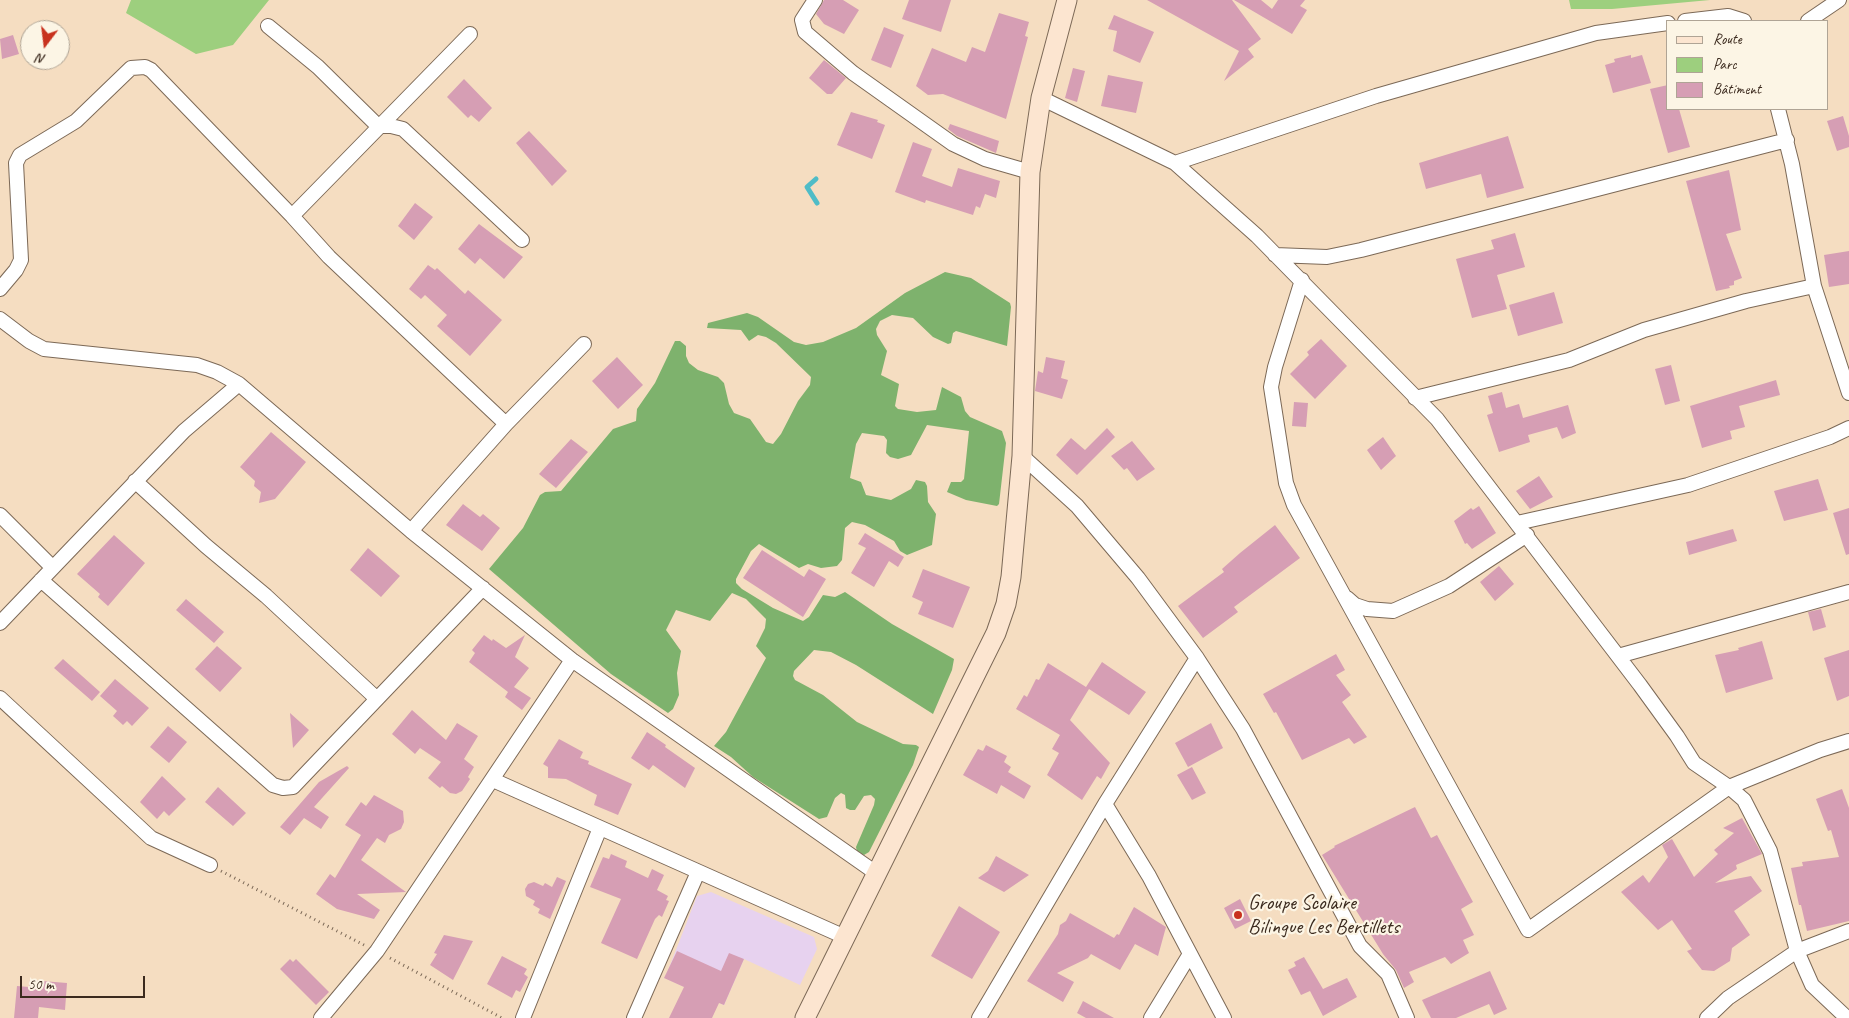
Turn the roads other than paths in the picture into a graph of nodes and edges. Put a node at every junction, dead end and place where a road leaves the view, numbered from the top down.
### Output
1 (815, 0) edge
2 (1068, 0) edge
3 (1839, 0) edge
4 (1694, 20) edge
5 (1741, 20) edge
6 (1809, 20) edge
7 (1666, 23) edge
8 (268, 26) dead end
9 (470, 34) dead end
10 (1041, 98) junction
11 (1778, 110) edge
12 (378, 126) junction
13 (1787, 140) junction
14 (1175, 163) junction
15 (1030, 172) junction
16 (292, 216) junction
17 (522, 240) dead end
18 (1275, 255) junction
19 (1302, 280) junction
20 (1814, 286) junction
21 (0, 288) edge
22 (0, 319) edge
23 (584, 344) dead end
24 (239, 384) junction
25 (1849, 394) edge
26 (1415, 398) junction
27 (506, 424) junction
28 (1849, 428) edge
29 (1022, 456) junction
30 (135, 481) junction
31 (0, 515) edge
32 (1517, 523) junction
33 (411, 530) junction
34 (1527, 535) junction
35 (52, 567) junction
36 (41, 580) junction
37 (483, 588) junction
38 (1849, 592) edge
39 (1344, 596) junction
40 (0, 623) edge
41 (1618, 656) junction
42 (1197, 658) junction
43 (572, 660) junction
44 (0, 698) edge
45 (376, 698) junction
46 (1849, 742) edge
47 (493, 780) junction
48 (1729, 787) junction
49 (1104, 804) junction
50 (600, 828) junction
51 (210, 865) road end
52 (698, 872) junction
53 (876, 873) junction
54 (1849, 931) edge
55 (845, 937) junction
56 (1797, 951) junction
57 (1190, 954) junction
58 (321, 1018) edge
59 (523, 1018) edge
60 (634, 1018) edge
61 (805, 1018) edge
62 (979, 1018) edge
63 (1151, 1018) edge
64 (1224, 1018) edge
65 (1407, 1018) edge
66 (1707, 1018) edge
67 (1847, 1018) edge

1 - 15 street
2 - 10 main road
3 - 6 street
4 - 5 street
7 - 14 street
8 - 12 street
9 - 12 street
10 - 14 street
10 - 15 main road
11 - 13 street
12 - 16 street
12 - 17 street
13 - 18 street
13 - 20 street
14 - 18 street
15 - 29 main road
16 - 21 street
16 - 27 street
18 - 19 street
19 - 26 street
19 - 39 street
20 - 25 street
20 - 26 street
22 - 24 street
23 - 27 street
24 - 30 street
24 - 33 street
26 - 32 street
27 - 33 street
28 - 32 street
29 - 42 street
29 - 53 main road
30 - 35 street
30 - 45 street
31 - 35 street
32 - 34 street
33 - 37 street
34 - 39 street
34 - 41 street
35 - 36 street
36 - 40 street
36 - 45 street
37 - 43 street
37 - 45 street
38 - 41 street
39 - 48 street
41 - 48 street
42 - 49 street
42 - 65 street
43 - 47 street
43 - 53 street
44 - 51 street
46 - 48 street
47 - 50 street
47 - 58 street
48 - 56 street
49 - 57 street
49 - 62 street
50 - 52 street
50 - 59 street
52 - 55 street
52 - 60 street
53 - 55 main road
54 - 56 street
55 - 61 main road
56 - 66 street
56 - 67 street
57 - 63 street
57 - 64 street

